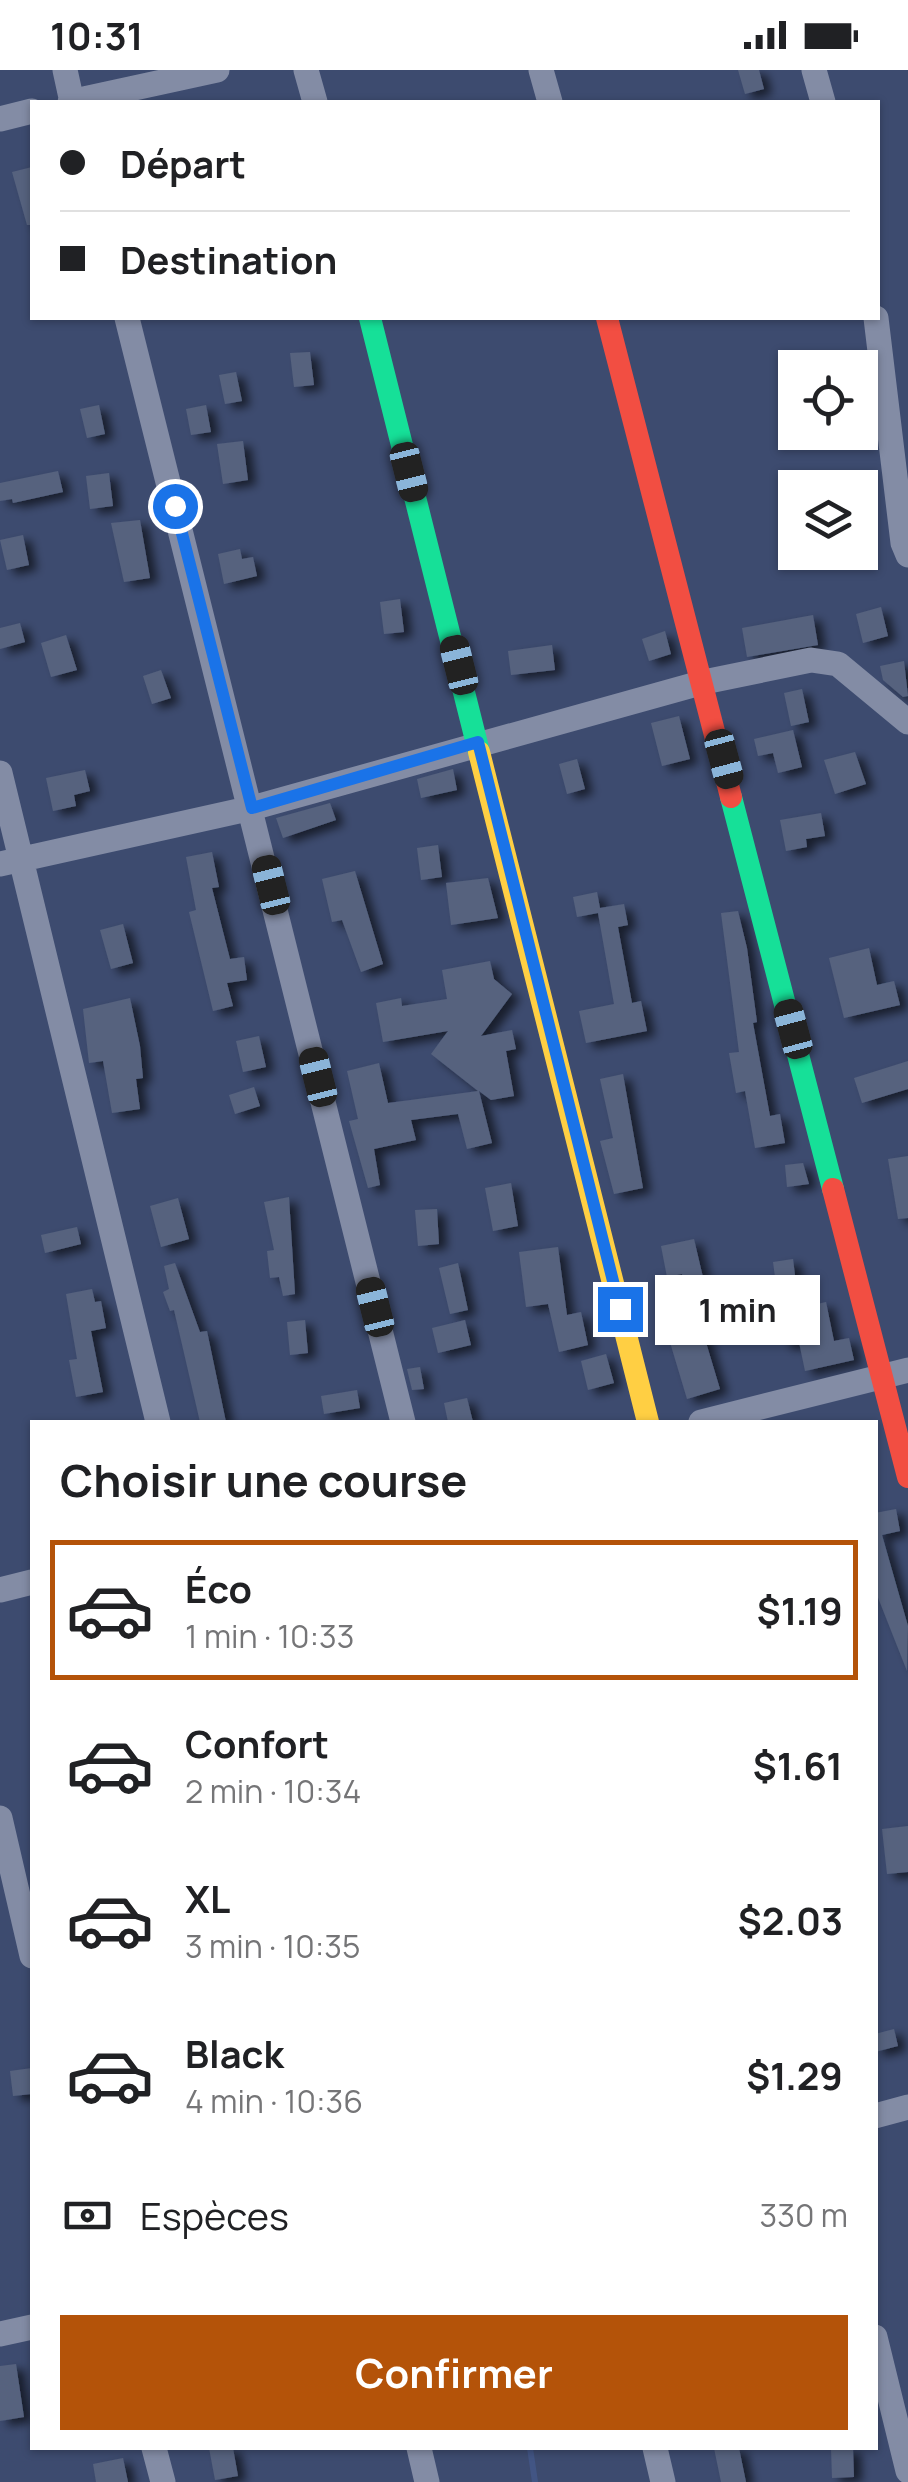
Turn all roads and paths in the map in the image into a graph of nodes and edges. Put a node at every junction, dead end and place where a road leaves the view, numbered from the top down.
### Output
1 (65, 70) edge
2 (217, 70) edge
3 (306, 70) edge
4 (541, 70) edge
5 (814, 70) edge
6 (72, 100) edge
7 (81, 100) edge
8 (314, 100) edge
9 (549, 100) edge
10 (822, 100) edge
11 (30, 111) edge
12 (0, 118) edge
13 (128, 320) edge
14 (371, 320) edge
15 (608, 320) edge
16 (876, 320) edge
17 (908, 554) edge
18 (704, 682) junction
19 (908, 722) edge
20 (478, 742) junction
21 (0, 772) edge
22 (252, 808) junction
23 (11, 861) edge
24 (895, 1372) edge
25 (157, 1420) edge
26 (403, 1420) edge
27 (648, 1420) edge
28 (709, 1420) edge
29 (908, 1477) edge
30 (30, 1582) edge
31 (0, 1590) edge
32 (0, 1818) edge
33 (27, 1903) edge
34 (30, 1935) edge
35 (908, 2107) edge
36 (878, 2115) edge
37 (30, 2327) edge
38 (0, 2334) edge
39 (878, 2350) edge
40 (155, 2450) edge
41 (419, 2450) edge
42 (655, 2450) edge
43 (908, 2470) edge
44 (163, 2482) edge
45 (427, 2482) edge
46 (663, 2482) edge

1 - 6 street
2 - 7 street
3 - 8 street
4 - 9 street
5 - 10 street
11 - 12 street
13 - 22 street
14 - 20 street
15 - 18 street
16 - 17 street
18 - 19 street
18 - 20 street
18 - 24 street
20 - 22 street
20 - 27 street
21 - 23 street
22 - 23 street
22 - 26 street
23 - 25 street
24 - 28 street
24 - 29 street
30 - 31 street
32 - 33 street
33 - 34 street
35 - 36 street
37 - 38 street
39 - 43 street
40 - 44 street
41 - 45 street
42 - 46 street

